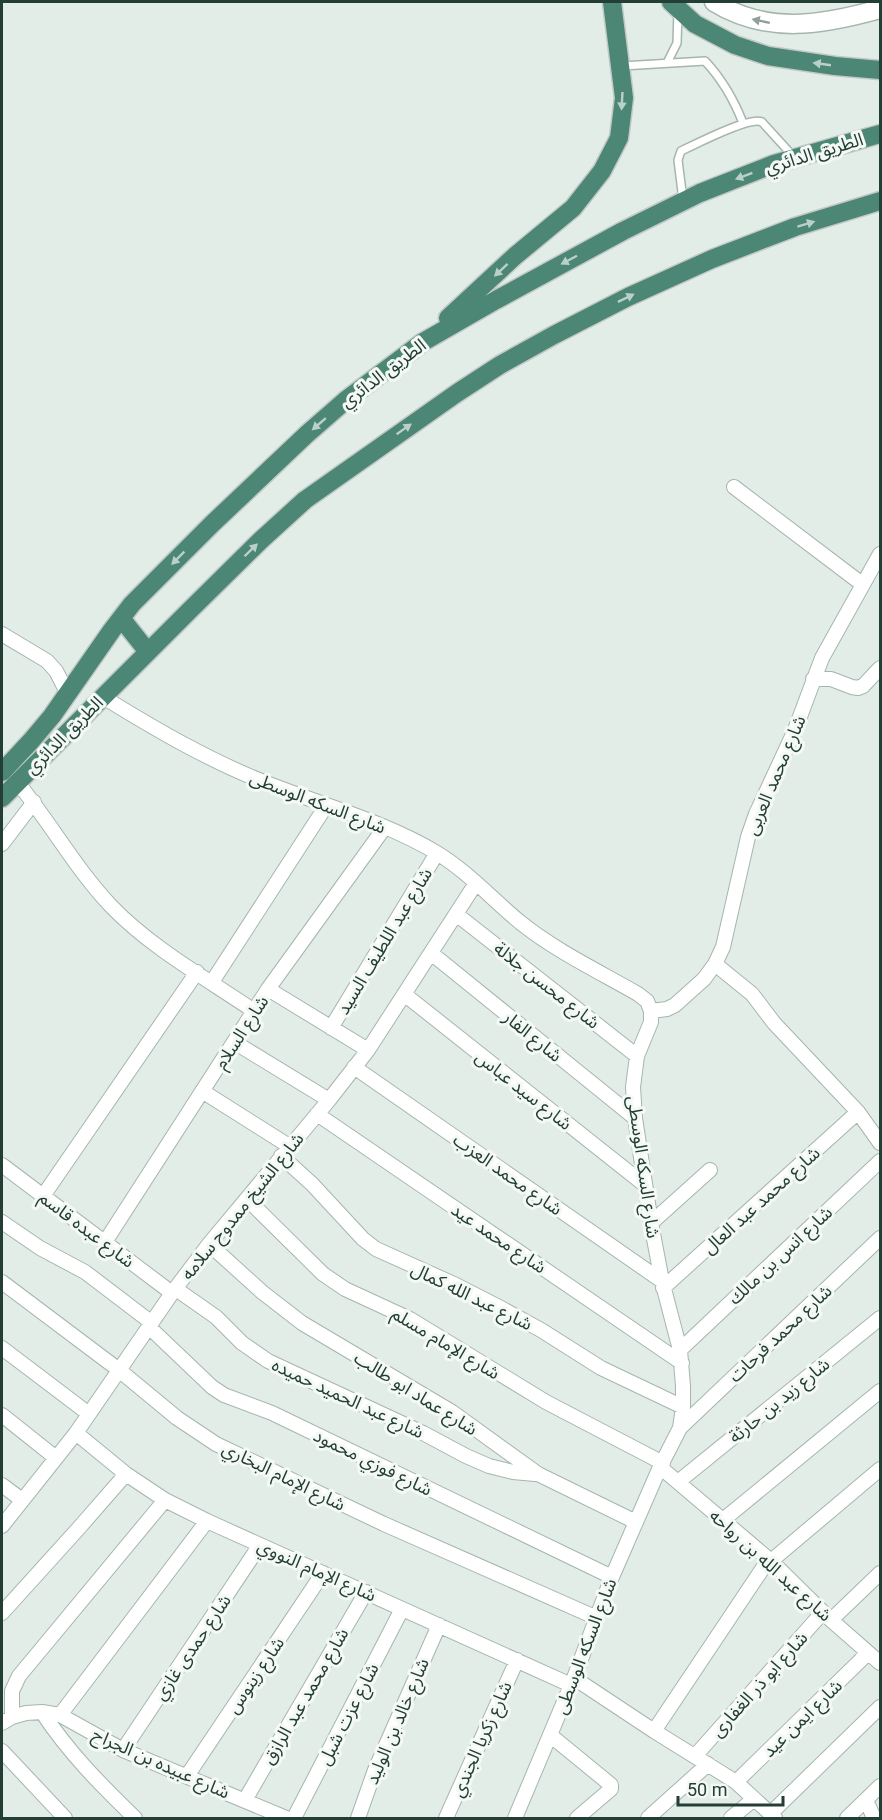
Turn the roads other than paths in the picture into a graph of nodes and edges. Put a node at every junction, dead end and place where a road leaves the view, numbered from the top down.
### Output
1 (612, 2) edge
2 (714, 2) edge
3 (674, 5) edge
4 (880, 9) edge
5 (667, 63) junction
6 (620, 66) junction
7 (880, 70) edge
8 (743, 123) junction
9 (880, 134) edge
10 (795, 158) junction
11 (880, 201) edge
12 (683, 202) junction
13 (423, 342) junction
14 (734, 487) dead end
15 (880, 554) edge
16 (862, 584) junction
17 (121, 618) junction
18 (2, 634) edge
19 (148, 652) junction
20 (880, 668) edge
21 (813, 679) junction
22 (68, 694) junction
23 (103, 697) junction
24 (9, 768) edge
25 (2, 798) edge
26 (34, 802) junction
27 (326, 806) junction
28 (385, 827) junction
29 (2, 844) edge
30 (437, 853) junction
31 (476, 883) junction
32 (456, 914) junction
33 (431, 953) junction
34 (715, 964) junction
35 (197, 972) junction
36 (212, 982) junction
37 (268, 989) junction
38 (404, 994) junction
39 (254, 1011) junction
40 (651, 1011) junction
41 (331, 1028) junction
42 (234, 1042) junction
43 (368, 1050) junction
44 (637, 1056) junction
45 (354, 1067) junction
46 (202, 1091) junction
47 (329, 1100) junction
48 (858, 1112) junction
49 (317, 1114) junction
50 (635, 1118) junction
51 (880, 1143) edge
52 (285, 1151) junction
53 (880, 1161) edge
54 (2, 1165) edge
55 (710, 1170) dead end
56 (645, 1185) junction
57 (43, 1196) junction
58 (247, 1199) junction
59 (2, 1222) edge
60 (651, 1223) junction
61 (880, 1238) edge
62 (105, 1242) junction
63 (209, 1244) junction
64 (2, 1282) edge
65 (663, 1284) junction
66 (174, 1291) junction
67 (880, 1318) edge
68 (151, 1325) junction
69 (2, 1348) edge
70 (681, 1356) junction
71 (119, 1370) junction
72 (880, 1390) edge
73 (683, 1407) junction
74 (89, 1414) junction
75 (2, 1415) edge
76 (680, 1428) junction
77 (76, 1433) junction
78 (56, 1458) junction
79 (662, 1465) junction
80 (880, 1469) edge
81 (126, 1474) junction
82 (538, 1474) junction
83 (678, 1482) junction
84 (2, 1485) edge
85 (22, 1500) junction
86 (165, 1500) junction
87 (723, 1520) junction
88 (207, 1521) junction
89 (636, 1522) junction
90 (2, 1526) edge
91 (260, 1545) junction
92 (770, 1560) junction
93 (323, 1573) junction
94 (880, 1573) edge
95 (612, 1576) junction
96 (366, 1592) junction
97 (402, 1609) junction
98 (2, 1613) edge
99 (827, 1616) junction
100 (597, 1618) junction
101 (439, 1625) junction
102 (868, 1653) junction
103 (516, 1660) junction
104 (880, 1663) edge
105 (573, 1681) junction
106 (880, 1707) edge
107 (42, 1712) junction
108 (60, 1715) junction
109 (7, 1720) edge
110 (654, 1731) junction
111 (550, 1735) junction
112 (123, 1750) junction
113 (2, 1751) edge
114 (695, 1756) junction
115 (708, 1764) junction
116 (187, 1776) junction
117 (736, 1782) junction
118 (880, 1786) edge
119 (754, 1798) junction
120 (245, 1800) junction
121 (866, 1800) junction
122 (271, 1812) junction
123 (773, 1816) edge
124 (66, 1818) edge
125 (135, 1818) edge
126 (258, 1818) edge
127 (286, 1818) edge
128 (294, 1818) edge
129 (358, 1818) edge
130 (446, 1818) edge
131 (516, 1818) edge
132 (578, 1818) edge
133 (648, 1818) edge
134 (731, 1818) edge
135 (848, 1818) edge
136 (874, 1818) edge

1 - 6 highway
4 -> 2 street
3 - 5 lane
7 -> 3 highway
5 - 6 lane
5 - 8 lane
6 -> 13 highway
8 - 10 lane
8 - 12 lane
9 - 10 highway, الطريق الدائري
10 -> 12 highway, الطريق الدائري
19 -> 11 highway, الطريق الدائري
12 -> 13 highway, الطريق الدائري
13 -> 17 highway, الطريق الدائري
14 - 16 street
15 - 16 street, شارع محمد العربى
16 - 21 street, شارع محمد العربى
17 - 19 highway
17 - 22 highway, الطريق الدائري
18 - 22 street
19 - 23 highway, الطريق الدائري
20 - 21 street
21 - 34 street, شارع محمد العربى
22 - 24 highway, الطريق الدائري
23 - 24 highway, الطريق الدائري
23 - 27 street, شارع السكه الوسطى
24 - 25 highway, الطريق الدائري
24 - 26 street
26 - 29 street
26 - 35 street
27 - 28 street, شارع السكه الوسطى
27 - 36 street
28 - 30 street, شارع السكه الوسطى
28 - 37 street, شارع السلام
30 - 31 street, شارع السكه الوسطى
30 - 41 street, شارع عبد اللطيف السيد
31 - 32 street, شارع الشيخ ممدوح سلامه
31 - 40 street, شارع السكه الوسطى
32 - 33 street, شارع الشيخ ممدوح سلامه
32 - 44 street, شارع محسن جلالة
33 - 38 street, شارع الشيخ ممدوح سلامه
33 - 50 street, شارع الفار
34 - 40 street, شارع محمد العربى
34 - 48 street
35 - 36 street
35 - 57 street
36 - 39 street
37 - 39 street, شارع السلام
37 - 41 street
38 - 43 street, شارع الشيخ ممدوح سلامه
38 - 56 street, شارع سيد عباس
39 - 42 street, شارع السلام
40 - 44 street, شارع السكه الوسطى
41 - 43 street
42 - 46 street, شارع السلام
42 - 47 street
43 - 45 street, شارع الشيخ ممدوح سلامه
44 - 50 street, شارع السكه الوسطى
45 - 47 street, شارع الشيخ ممدوح سلامه
45 - 65 street, شارع محمد العزب
46 - 52 street, شارع عبد الله كمال
46 - 62 street, شارع السلام
47 - 49 street, شارع الشيخ ممدوح سلامه
48 - 51 street
48 - 65 street, شارع محمد عبد العال
49 - 52 street, شارع الشيخ ممدوح سلامه
49 - 70 street, شارع محمد عيد
50 - 56 street, شارع السكه الوسطى
52 - 58 street, شارع الشيخ ممدوح سلامه
52 - 73 street, شارع عبد الله كمال
53 - 70 street, شارع انس بن مالك
54 - 57 street, شارع عبده قاسم
55 - 60 street
56 - 60 street, شارع السكه الوسطى
57 - 62 street, شارع عبده قاسم
58 - 63 street, شارع الشيخ ممدوح سلامه
58 - 79 street, شارع الإمام مسلم
59 - 68 street, شارع فوزي محمود
60 - 65 street, شارع السكه الوسطى
61 - 76 street, شارع محمد فرحات
62 - 66 street, شارع عبده قاسم
63 - 66 street, شارع الشيخ ممدوح سلامه
63 - 82 street, شارع عماد ابو طالب
64 - 71 street, شارع الإمام البخاري
65 - 70 street, شارع السكه الوسطى
66 - 68 street, شارع الشيخ ممدوح سلامه
66 - 82 street, شارع عبد الحميد حميده
67 - 83 street, شارع زيد بن حارثة
68 - 71 street, شارع الشيخ ممدوح سلامه
68 - 95 street, شارع فوزي محمود
69 - 74 street
70 - 73 street, شارع السكه الوسطى
71 - 74 street, شارع الشيخ ممدوح سلامه
71 - 100 street, شارع الإمام البخاري
72 - 87 street
73 - 76 street, شارع السكه الوسطى
74 - 77 street, شارع الشيخ ممدوح سلامه
75 - 78 street
76 - 79 street, شارع السكه الوسطى
77 - 78 street, شارع الشيخ ممدوح سلامه
77 - 81 street, شارع الإمام النووي
78 - 85 street, شارع الشيخ ممدوح سلامه
79 - 83 street, شارع عبد الله بن رواحه
79 - 89 street, شارع السكه الوسطى
80 - 92 street
81 - 86 street, شارع الإمام النووي
81 - 98 street
82 - 89 street, شارع عماد ابو طالب
83 - 87 street, شارع عبد الله بن رواحه
84 - 85 street
85 - 90 street, شارع الشيخ ممدوح سلامه
86 - 88 street, شارع الإمام النووي
86 - 109 street
87 - 92 street, شارع عبد الله بن رواحه
88 - 91 street, شارع الإمام النووي
88 - 108 street
89 - 95 street, شارع السكه الوسطى
91 - 93 street, شارع الإمام النووي
91 - 112 street, شارع حمدى غازي
92 - 99 street, شارع عبد الله بن رواحه
92 - 110 street
93 - 96 street, شارع الإمام النووي
93 - 116 street, شارع زينوس
94 - 99 street, شارع ابو ذر الغفارى
95 - 100 street, شارع السكه الوسطى
96 - 97 street, شارع الإمام النووي
96 - 120 street, شارع محمد عبد الرازق
97 - 101 street, شارع الإمام النووي
97 - 128 street, شارع عزت شبل
99 - 102 street, شارع عبد الله بن رواحه
99 - 114 street, شارع ابو ذر الغفارى
100 - 105 street, شارع السكه الوسطى
101 - 103 street, شارع الإمام النووي
101 - 129 street, شارع خالد بن الوليد
102 - 104 street, شارع عبد الله بن رواحه
102 - 117 street, شارع ايمن عيد
103 - 105 street, شارع الإمام النووي
103 - 130 street, شارع زكريا الجندي
105 - 110 street, شارع الإمام النووي
105 - 111 street, شارع السكه الوسطى
106 - 123 street
107 - 108 street, شارع عبيده بن الجراح
107 - 109 street, شارع عبيده بن الجراح
107 - 125 street
108 - 112 street, شارع عبيده بن الجراح
110 - 114 street, شارع الإمام النووي
111 - 131 street, شارع السكه الوسطى
111 - 132 street
112 - 116 street, شارع عبيده بن الجراح
113 - 124 street
114 - 115 street, شارع الإمام النووي
115 - 117 street, شارع الإمام النووي
115 - 133 street
116 - 120 street, شارع عبيده بن الجراح
117 - 119 street, شارع الإمام النووي
118 - 121 street
119 - 123 street, شارع الإمام النووي
119 - 134 street
120 - 122 street, شارع عبيده بن الجراح
121 - 135 street
121 - 136 street
122 - 126 street
122 - 127 street, شارع عبيده بن الجراح

